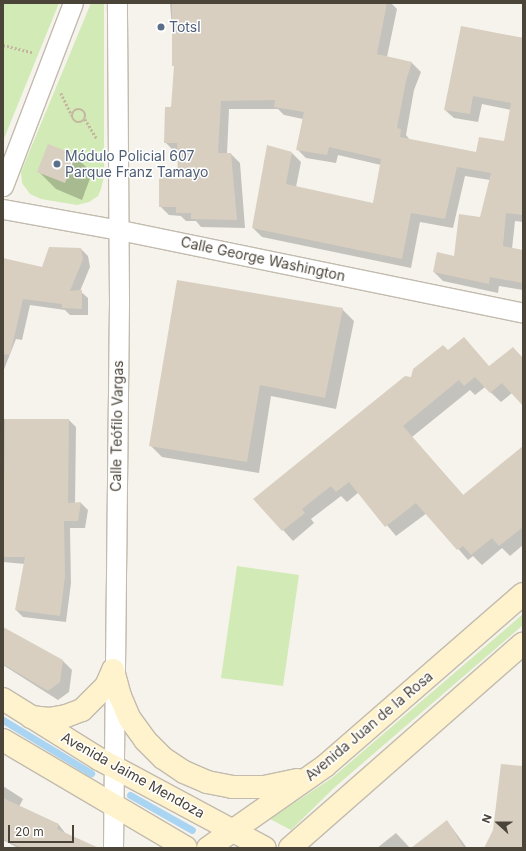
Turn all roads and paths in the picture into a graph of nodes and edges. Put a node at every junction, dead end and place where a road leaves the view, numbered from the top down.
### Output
1 (73, 3) edge
2 (117, 3) edge
3 (3, 45) edge
4 (32, 52) dead end
5 (84, 121) joint
6 (3, 186) edge
7 (3, 209) edge
8 (120, 230) junction
9 (523, 313) edge
10 (523, 594) edge
11 (523, 643) edge
12 (113, 670) junction
13 (3, 699) edge
14 (32, 717) junction
15 (3, 740) edge
16 (112, 765) junction
17 (325, 766) junction
18 (112, 806) junction
19 (232, 829) junction
20 (113, 848) edge
21 (186, 848) edge
22 (208, 848) edge
23 (265, 848) edge
24 (290, 848) edge

1 - 6 street
2 - 8 street, Calle Teófilo Vargas
3 - 4 path
5 - 5 path
7 - 8 street, Calle George Washington
8 - 9 street, Calle George Washington
8 - 12 street, Calle Teófilo Vargas
10 - 17 main road, Avenida Juan de la Rosa
11 - 24 main road
12 - 14 main road
12 - 16 street, Calle Teófilo Vargas
12 - 17 main road
13 - 14 main road, Avenida Jaime Mendoza
14 - 16 main road, Avenida Jaime Mendoza
15 - 18 main road
16 - 18 street, Calle Teófilo Vargas
16 - 19 main road, Avenida Jaime Mendoza
17 - 19 main road, Avenida Juan de la Rosa
18 - 20 street, Calle Teófilo Vargas
18 - 21 main road
19 - 22 main road, Avenida Juan de la Rosa
19 - 23 main road, Avenida Jaime Mendoza

